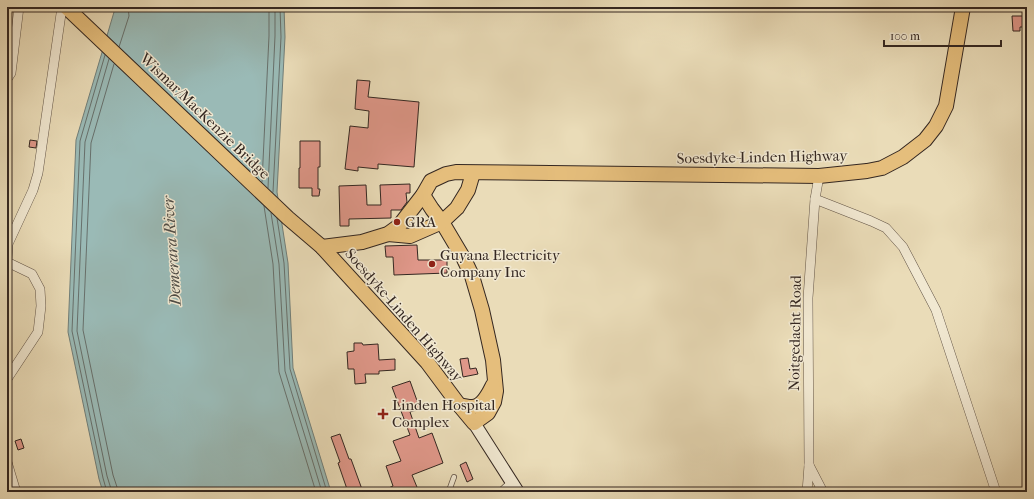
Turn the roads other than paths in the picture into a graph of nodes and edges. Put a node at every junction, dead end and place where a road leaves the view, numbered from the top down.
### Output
1 (19, 7) edge
2 (62, 7) edge
3 (66, 7) edge
4 (963, 7) edge
5 (7, 79) edge
6 (473, 173) junction
7 (819, 176) junction
8 (423, 195) junction
9 (814, 199) junction
10 (288, 218) joint
11 (442, 222) junction
12 (388, 234) junction
13 (322, 247) junction
14 (7, 262) edge
15 (7, 379) edge
16 (495, 381) junction
17 (459, 405) junction
18 (474, 423) junction
19 (7, 462) edge
20 (809, 465) junction
21 (454, 477) dead end
22 (511, 481) junction
23 (16, 492) edge
24 (450, 492) edge
25 (499, 492) edge
26 (518, 492) edge
27 (807, 492) edge
28 (823, 492) edge
29 (996, 492) edge

1 - 5 street
2 - 14 street
3 - 10 main road, Wismar/MacKenzie Bridge
4 - 7 main road, Soesdyke-Linden Highway
6 - 7 main road, Soesdyke-Linden Highway
6 - 8 main road, Soesdyke-Linden Highway
6 - 11 main road, Soesdyke-Linden Highway
7 - 9 street, Noitgedacht Road
8 - 11 main road
8 - 12 main road, Soesdyke-Linden Highway
9 - 20 street, Noitgedacht Road
9 - 29 street
10 - 13 main road, Soesdyke-Linden Highway
11 - 12 main road, Soesdyke-Linden Highway
11 - 16 main road
12 - 13 main road, Soesdyke-Linden Highway
13 - 17 main road, Soesdyke-Linden Highway
14 - 15 street
16 - 17 main road, Soesdyke-Linden Highway
16 - 18 main road
17 - 18 main road, Soesdyke-Linden Highway
18 - 22 street
19 - 23 street
20 - 27 street, Noitgedacht Road
20 - 28 street
21 - 24 lane
22 - 25 lane
22 - 26 street

